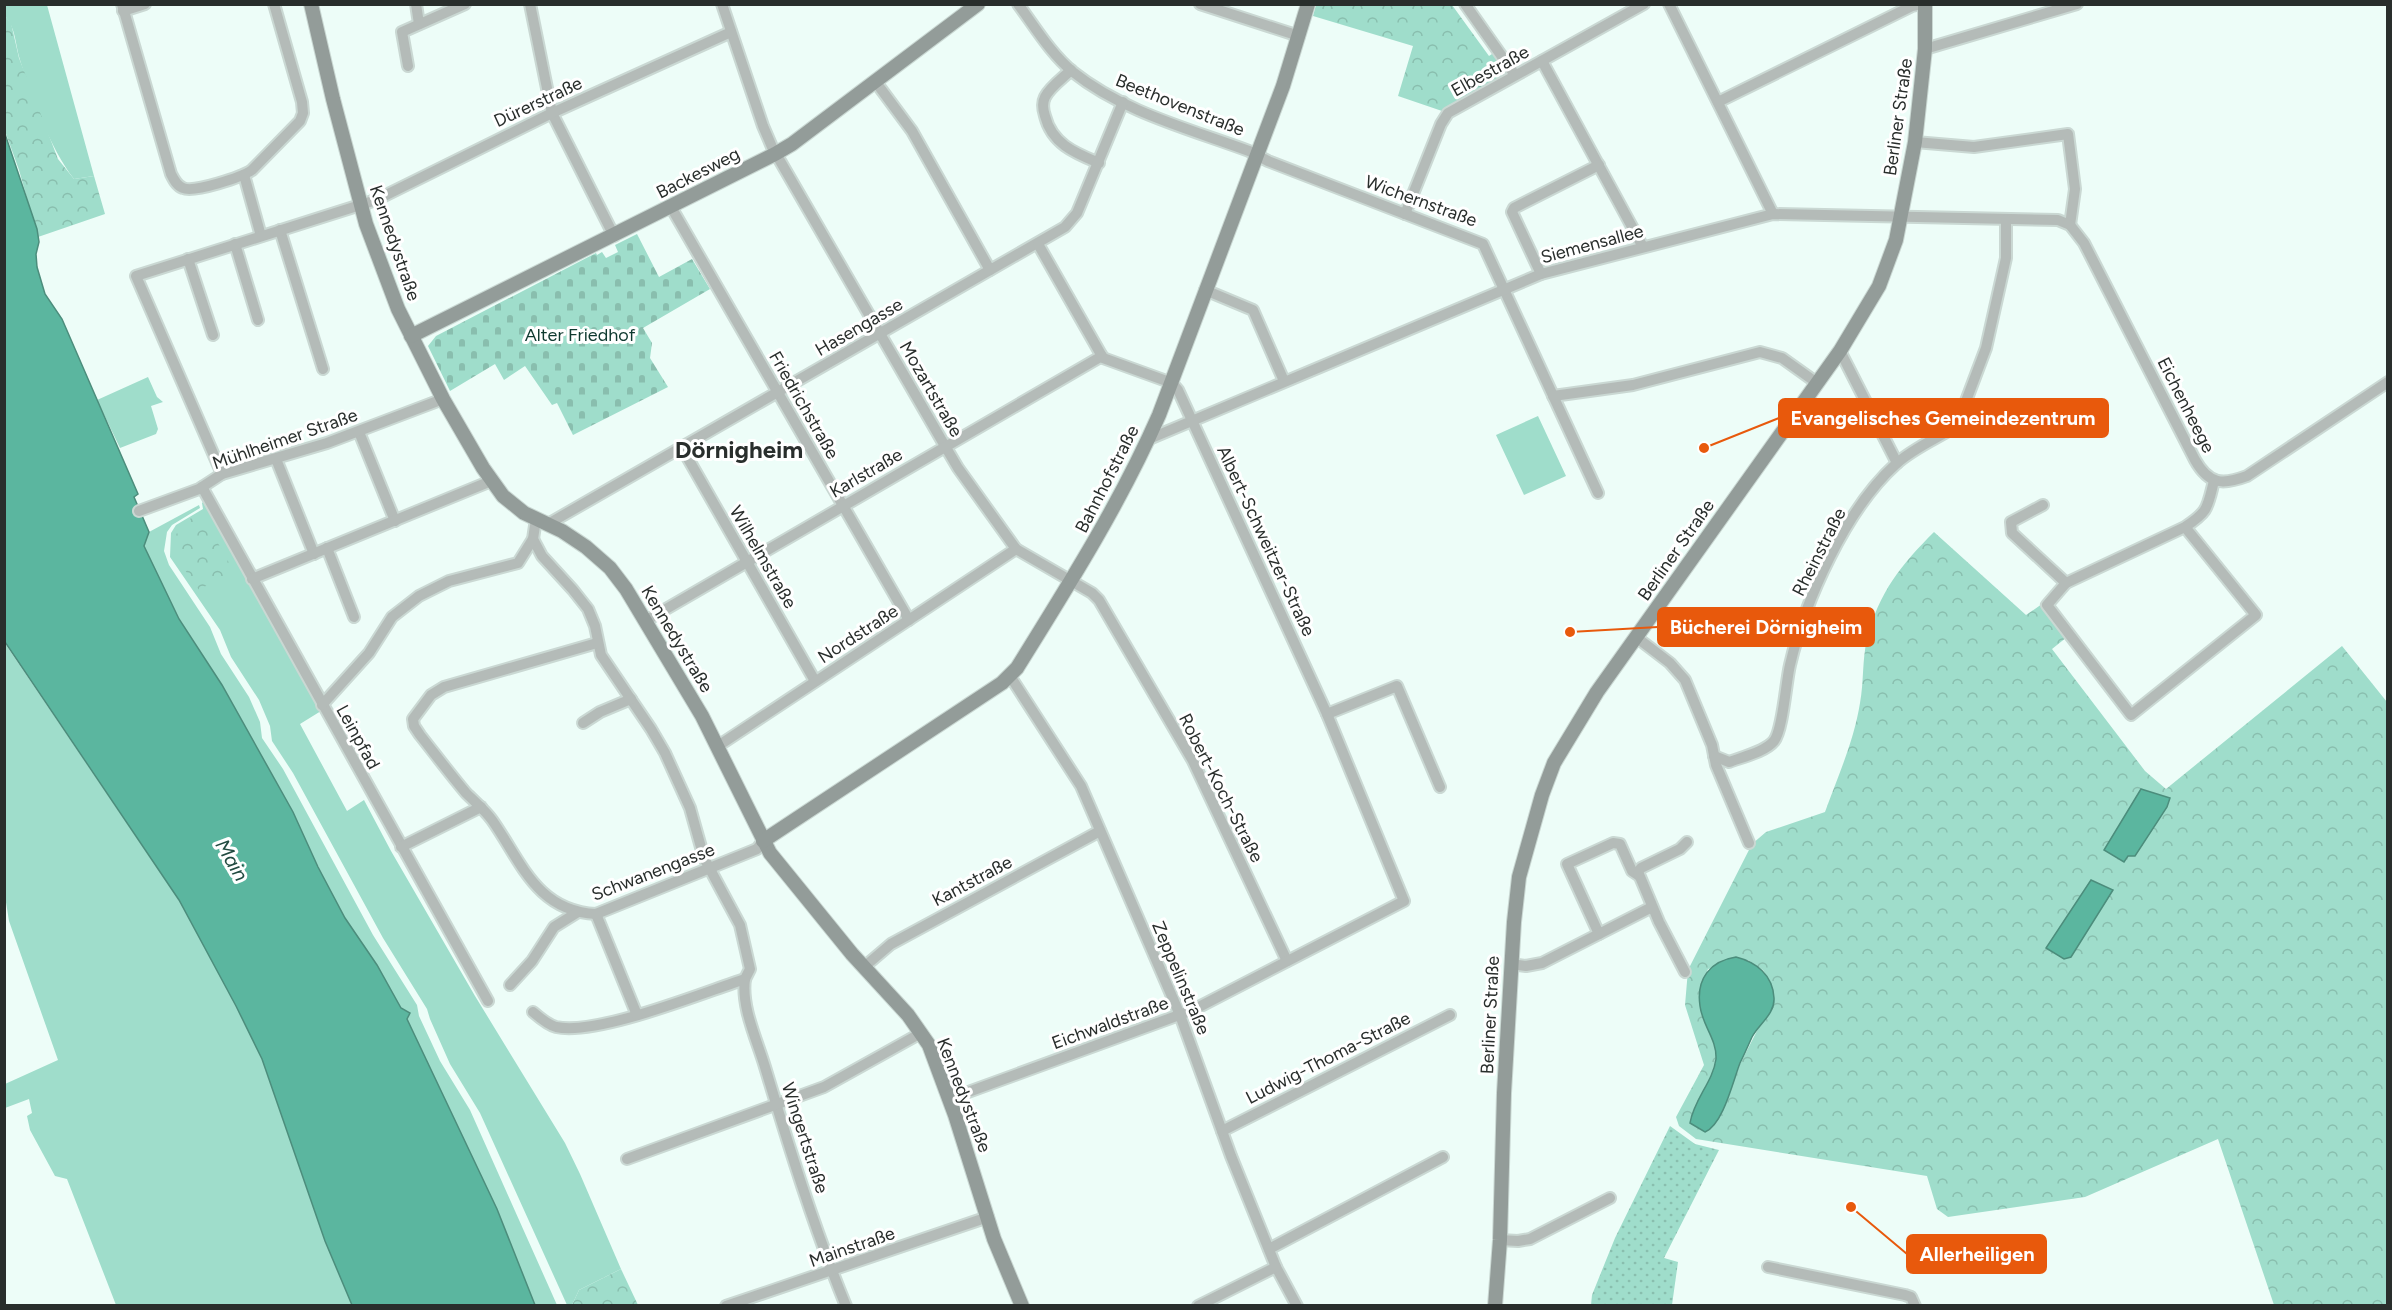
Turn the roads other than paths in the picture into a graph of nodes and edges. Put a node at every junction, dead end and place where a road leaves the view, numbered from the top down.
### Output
1 (145, 4) edge
2 (274, 4) edge
3 (311, 4) edge
4 (416, 4) edge
5 (465, 4) edge
6 (530, 4) edge
7 (722, 4) edge
8 (978, 4) edge
9 (1018, 4) edge
10 (1200, 4) edge
11 (1308, 4) edge
12 (1465, 4) edge
13 (1644, 4) edge
14 (1669, 4) edge
15 (1924, 4) edge
16 (2077, 4) edge
17 (122, 8) edge
18 (419, 24) junction
19 (731, 32) junction
20 (1299, 36) junction
21 (1925, 49) junction
22 (1542, 61) junction
23 (408, 66) dead end
24 (1071, 70) junction
25 (1515, 75) junction
26 (875, 81) junction
27 (1123, 102) junction
28 (1718, 102) junction
29 (552, 113) junction
30 (1915, 142) junction
31 (775, 154) junction
32 (1257, 156) junction
33 (1099, 163) junction
34 (1599, 165) junction
35 (243, 176) junction
36 (360, 205) junction
37 (671, 207) junction
38 (1406, 214) junction
39 (1773, 214) junction
40 (1901, 216) junction
41 (2006, 220) junction
42 (2070, 225) junction
43 (280, 230) junction
44 (261, 236) junction
45 (614, 236) junction
46 (235, 244) junction
47 (1038, 244) junction
48 (1643, 247) junction
49 (188, 259) junction
50 (990, 270) junction
51 (1541, 274) junction
52 (1504, 288) junction
53 (1205, 290) junction
54 (258, 320) dead end
55 (880, 333) junction
56 (213, 335) dead end
57 (411, 336) junction
58 (1840, 351) junction
59 (1102, 356) junction
60 (323, 369) dead end
61 (1284, 381) junction
62 (1817, 382) junction
63 (2388, 382) edge
64 (1172, 383) junction
65 (779, 393) junction
66 (1553, 396) junction
67 (443, 399) junction
68 (1192, 420) junction
69 (359, 432) junction
70 (1149, 439) junction
71 (945, 446) junction
72 (682, 448) junction
73 (276, 459) junction
74 (1897, 463) junction
75 (222, 474) junction
76 (491, 481) junction
77 (2214, 481) junction
78 (202, 487) junction
79 (1598, 493) dead end
80 (2043, 505) dead end
81 (843, 506) junction
82 (139, 511) dead end
83 (395, 521) junction
84 (542, 522) junction
85 (2185, 527) junction
86 (533, 539) junction
87 (327, 548) junction
88 (1016, 549) junction
89 (314, 554) junction
90 (746, 561) junction
91 (252, 579) junction
92 (1072, 581) junction
93 (2067, 583) junction
94 (354, 617) dead end
95 (646, 620) junction
96 (909, 620) junction
97 (1636, 637) junction
98 (597, 643) junction
99 (1010, 676) junction
100 (815, 681) junction
101 (631, 699) junction
102 (322, 705) junction
103 (1327, 714) junction
104 (583, 723) dead end
105 (718, 746) junction
106 (1714, 756) junction
107 (1440, 787) dead end
108 (481, 807) junction
109 (1100, 831) junction
110 (763, 841) junction
111 (1687, 842) dead end
112 (1749, 843) dead end
113 (401, 847) junction
114 (710, 867) junction
115 (1638, 875) junction
116 (1404, 901) joint
117 (1652, 907) junction
118 (578, 912) junction
119 (596, 914) junction
120 (1599, 934) junction
121 (1287, 961) junction
122 (1511, 964) junction
123 (864, 967) junction
124 (1685, 972) dead end
125 (745, 979) junction
126 (510, 985) dead end
127 (488, 1001) dead end
128 (533, 1012) dead end
129 (638, 1015) junction
130 (1180, 1015) junction
131 (1450, 1015) dead end
132 (921, 1033) junction
133 (950, 1099) junction
134 (777, 1106) junction
135 (1222, 1131) junction
136 (1443, 1157) dead end
137 (627, 1160) dead end
138 (1610, 1198) dead end
139 (988, 1217) junction
140 (1500, 1240) junction
141 (1269, 1249) junction
142 (1276, 1267) junction
143 (1768, 1267) dead end
144 (831, 1271) junction
145 (726, 1305) edge
146 (846, 1305) edge
147 (1022, 1305) edge
148 (1198, 1305) edge
149 (1297, 1305) edge
150 (1495, 1305) edge
151 (1916, 1305) edge

1 - 17 street
2 - 35 street
3 - 36 street, Kennedystraße
4 - 18 street
5 - 18 street
6 - 29 street
7 - 19 street, Mozartstraße
8 - 26 street, Backesweg
9 - 24 street, Beethovenstraße
10 - 20 street
11 - 20 street, Bahnhofstraße
12 - 25 street
13 - 22 street, Elbestraße
14 - 28 street
15 - 21 street, Berliner Straße
15 - 28 street
16 - 21 street
17 - 35 street
18 - 23 street
19 - 29 street, Dürerstraße
19 - 31 street, Mozartstraße
20 - 32 street, Bahnhofstraße
21 - 30 street, Berliner Straße
22 - 25 street, Elbestraße
22 - 34 street
24 - 27 street, Beethovenstraße
24 - 33 street
25 - 38 street, Elbestraße
26 - 31 street, Backesweg
26 - 50 street
27 - 32 street, Beethovenstraße
27 - 33 street, Hasengasse
28 - 39 street
29 - 36 street, Dürerstraße
29 - 45 street
30 - 40 street, Berliner Straße
30 - 42 street
31 - 37 street, Backesweg
31 - 55 street, Mozartstraße
32 - 38 street, Wichernstraße
32 - 53 street, Bahnhofstraße
33 - 47 street, Hasengasse
34 - 48 street
34 - 51 street
35 - 44 street
36 - 43 street, Dürerstraße
36 - 57 street, Kennedystraße
37 - 45 street, Backesweg
37 - 65 street, Friedrichstraße
38 - 52 street, Wichernstraße
39 - 40 street, Siemensallee
39 - 48 street, Siemensallee
40 - 41 street, Siemensallee
40 - 58 street, Berliner Straße
41 - 42 street, Siemensallee
41 - 74 street, Rheinstraße
42 - 77 street, Eichenheege
43 - 44 street, Dürerstraße
43 - 60 street
44 - 46 street, Dürerstraße
45 - 57 street, Backesweg
46 - 49 street, Dürerstraße
46 - 54 street
47 - 50 street, Hasengasse
47 - 59 street
48 - 51 street, Siemensallee
49 - 56 street
49 - 75 street, Dürerstraße
50 - 55 street, Hasengasse
51 - 52 street, Siemensallee
52 - 61 street, Siemensallee
52 - 66 street, Wichernstraße
53 - 61 street
53 - 64 street, Bahnhofstraße
55 - 65 street, Hasengasse
55 - 71 street, Mozartstraße
57 - 67 street, Kennedystraße
58 - 62 street, Berliner Straße
58 - 74 street
59 - 64 street
59 - 71 street, Karlstraße
61 - 68 street, Siemensallee
62 - 66 street
62 - 97 street, Berliner Straße
63 - 77 street
64 - 68 street, Albert-Schweitzer-Straße
64 - 70 street, Bahnhofstraße
65 - 72 street, Hasengasse
65 - 81 street, Friedrichstraße
66 - 79 street, Wichernstraße
67 - 69 street, Mühlheimer Straße
67 - 76 street, Kennedystraße
68 - 70 street, Siemensallee
68 - 103 street, Albert-Schweitzer-Straße
69 - 73 street, Mühlheimer Straße
69 - 83 street
70 - 92 street, Bahnhofstraße
71 - 81 street, Karlstraße
71 - 88 street, Mozartstraße
72 - 84 street, Hasengasse
72 - 90 street, Wilhelmstraße
73 - 75 street, Mühlheimer Straße
73 - 89 street
74 - 106 street, Rheinstraße
75 - 78 street, Mühlheimer Straße
76 - 83 street
76 - 84 street, Kennedystraße
77 - 85 street
78 - 82 street, Mühlheimer Straße
78 - 91 street, Leinpfad
80 - 93 street
81 - 90 street, Karlstraße
81 - 96 street, Friedrichstraße
83 - 87 street
84 - 86 street
84 - 95 street, Kennedystraße
85 - 93 street
85 - 93 street
86 - 98 street, Wingertstraße
86 - 102 street
87 - 89 street
87 - 94 street
88 - 92 street, Mozartstraße
88 - 96 street, Nordstraße
89 - 91 street
90 - 95 street, Karlstraße
90 - 100 street, Wilhelmstraße
91 - 102 street, Leinpfad
92 - 99 street, Bahnhofstraße
92 - 121 street, Robert-Koch-Straße
95 - 105 street, Kennedystraße
96 - 100 street, Nordstraße
97 - 106 street
97 - 122 street, Berliner Straße
98 - 101 street, Wingertstraße
98 - 108 street
99 - 109 street, Zeppelinstraße
99 - 110 street, Bahnhofstraße
100 - 105 street, Nordstraße
101 - 104 street
101 - 114 street, Wingertstraße
102 - 113 street, Leinpfad
103 - 107 street
103 - 116 street, Albert-Schweitzer-Straße
105 - 110 street, Kennedystraße
106 - 112 street
108 - 113 street
108 - 118 street
109 - 123 street, Kantstraße
109 - 130 street, Zeppelinstraße
110 - 114 street, Schwanengasse
110 - 123 street, Kennedystraße
111 - 115 street
113 - 127 street, Leinpfad
114 - 119 street, Schwanengasse
114 - 125 street, Wingertstraße
115 - 117 street
115 - 120 street
116 - 121 street, Eichwaldstraße
117 - 120 street
117 - 124 street
118 - 119 street, Schwanengasse
118 - 126 street, Schwanengasse
119 - 129 street
120 - 122 street
121 - 130 street, Eichwaldstraße
122 - 140 street, Berliner Straße
123 - 132 street, Kennedystraße
125 - 129 street
125 - 134 street, Wingertstraße
128 - 129 street
130 - 133 street, Eichwaldstraße
130 - 135 street, Zeppelinstraße
131 - 135 street, Ludwig-Thoma-Straße
132 - 133 street, Kennedystraße
132 - 134 street
133 - 139 street, Kennedystraße
134 - 137 street
134 - 144 street, Wingertstraße
135 - 141 street, Zeppelinstraße
136 - 141 street
138 - 140 street
139 - 144 street, Mainstraße
139 - 147 street, Kennedystraße
140 - 150 street, Berliner Straße
141 - 142 street, Zeppelinstraße
142 - 148 street
142 - 149 street, Zeppelinstraße
143 - 151 street
144 - 145 street, Mainstraße
144 - 146 street, Wingertstraße

